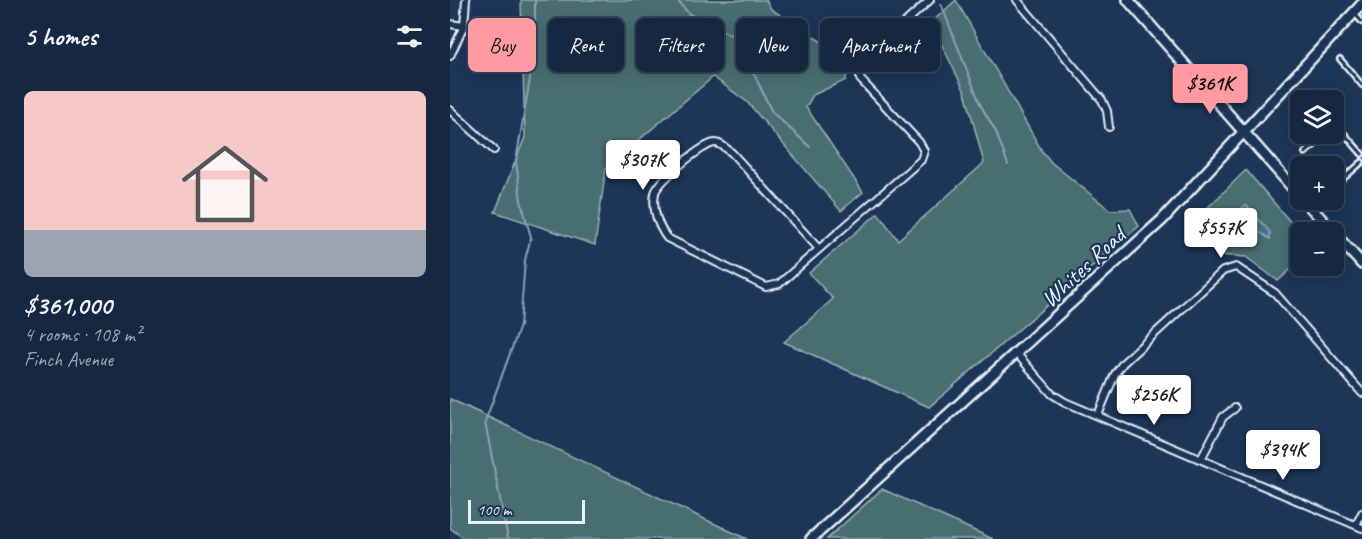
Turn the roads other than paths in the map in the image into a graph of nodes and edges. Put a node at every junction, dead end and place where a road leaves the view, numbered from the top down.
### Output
1 (466, 0) edge
2 (930, 0) edge
3 (1017, 0) edge
4 (1128, 0) edge
5 (1362, 4) edge
6 (1353, 12) junction
7 (1362, 22) edge
8 (450, 24) edge
9 (464, 26) junction
10 (453, 43) edge
11 (450, 56) edge
12 (1340, 59) dead end
13 (1362, 85) edge
14 (450, 110) edge
15 (1109, 127) dead end
16 (1242, 132) junction
17 (1344, 136) edge
18 (1316, 144) edge
19 (494, 150) dead end
20 (1305, 153) dead end
21 (1362, 154) edge
22 (1362, 162) edge
23 (1344, 178) edge
24 (1290, 185) edge
25 (1313, 210) edge
26 (819, 249) junction
27 (1362, 264) edge
28 (1017, 354) junction
29 (1362, 393) edge
30 (1235, 408) dead end
31 (1098, 415) junction
32 (1201, 459) junction
33 (1362, 513) edge
34 (1359, 527) edge
35 (811, 539) edge

1 - 9 street
2 - 26 street
3 - 15 street
4 - 16 main road
5 - 6 main road, Whites Road
6 - 7 lane
6 - 16 main road, Whites Road
8 - 9 street
9 - 10 street
10 - 11 street
12 - 13 lane
14 - 19 street
16 - 24 main road
16 - 28 main road, Whites Road
17 - 21 lane
18 - 20 lane
22 - 23 lane
25 - 27 main road
26 - 26 street
28 - 31 street
28 - 35 main road, Whites Road
29 - 31 street
30 - 32 street
31 - 32 street
32 - 34 street
33 - 34 street

